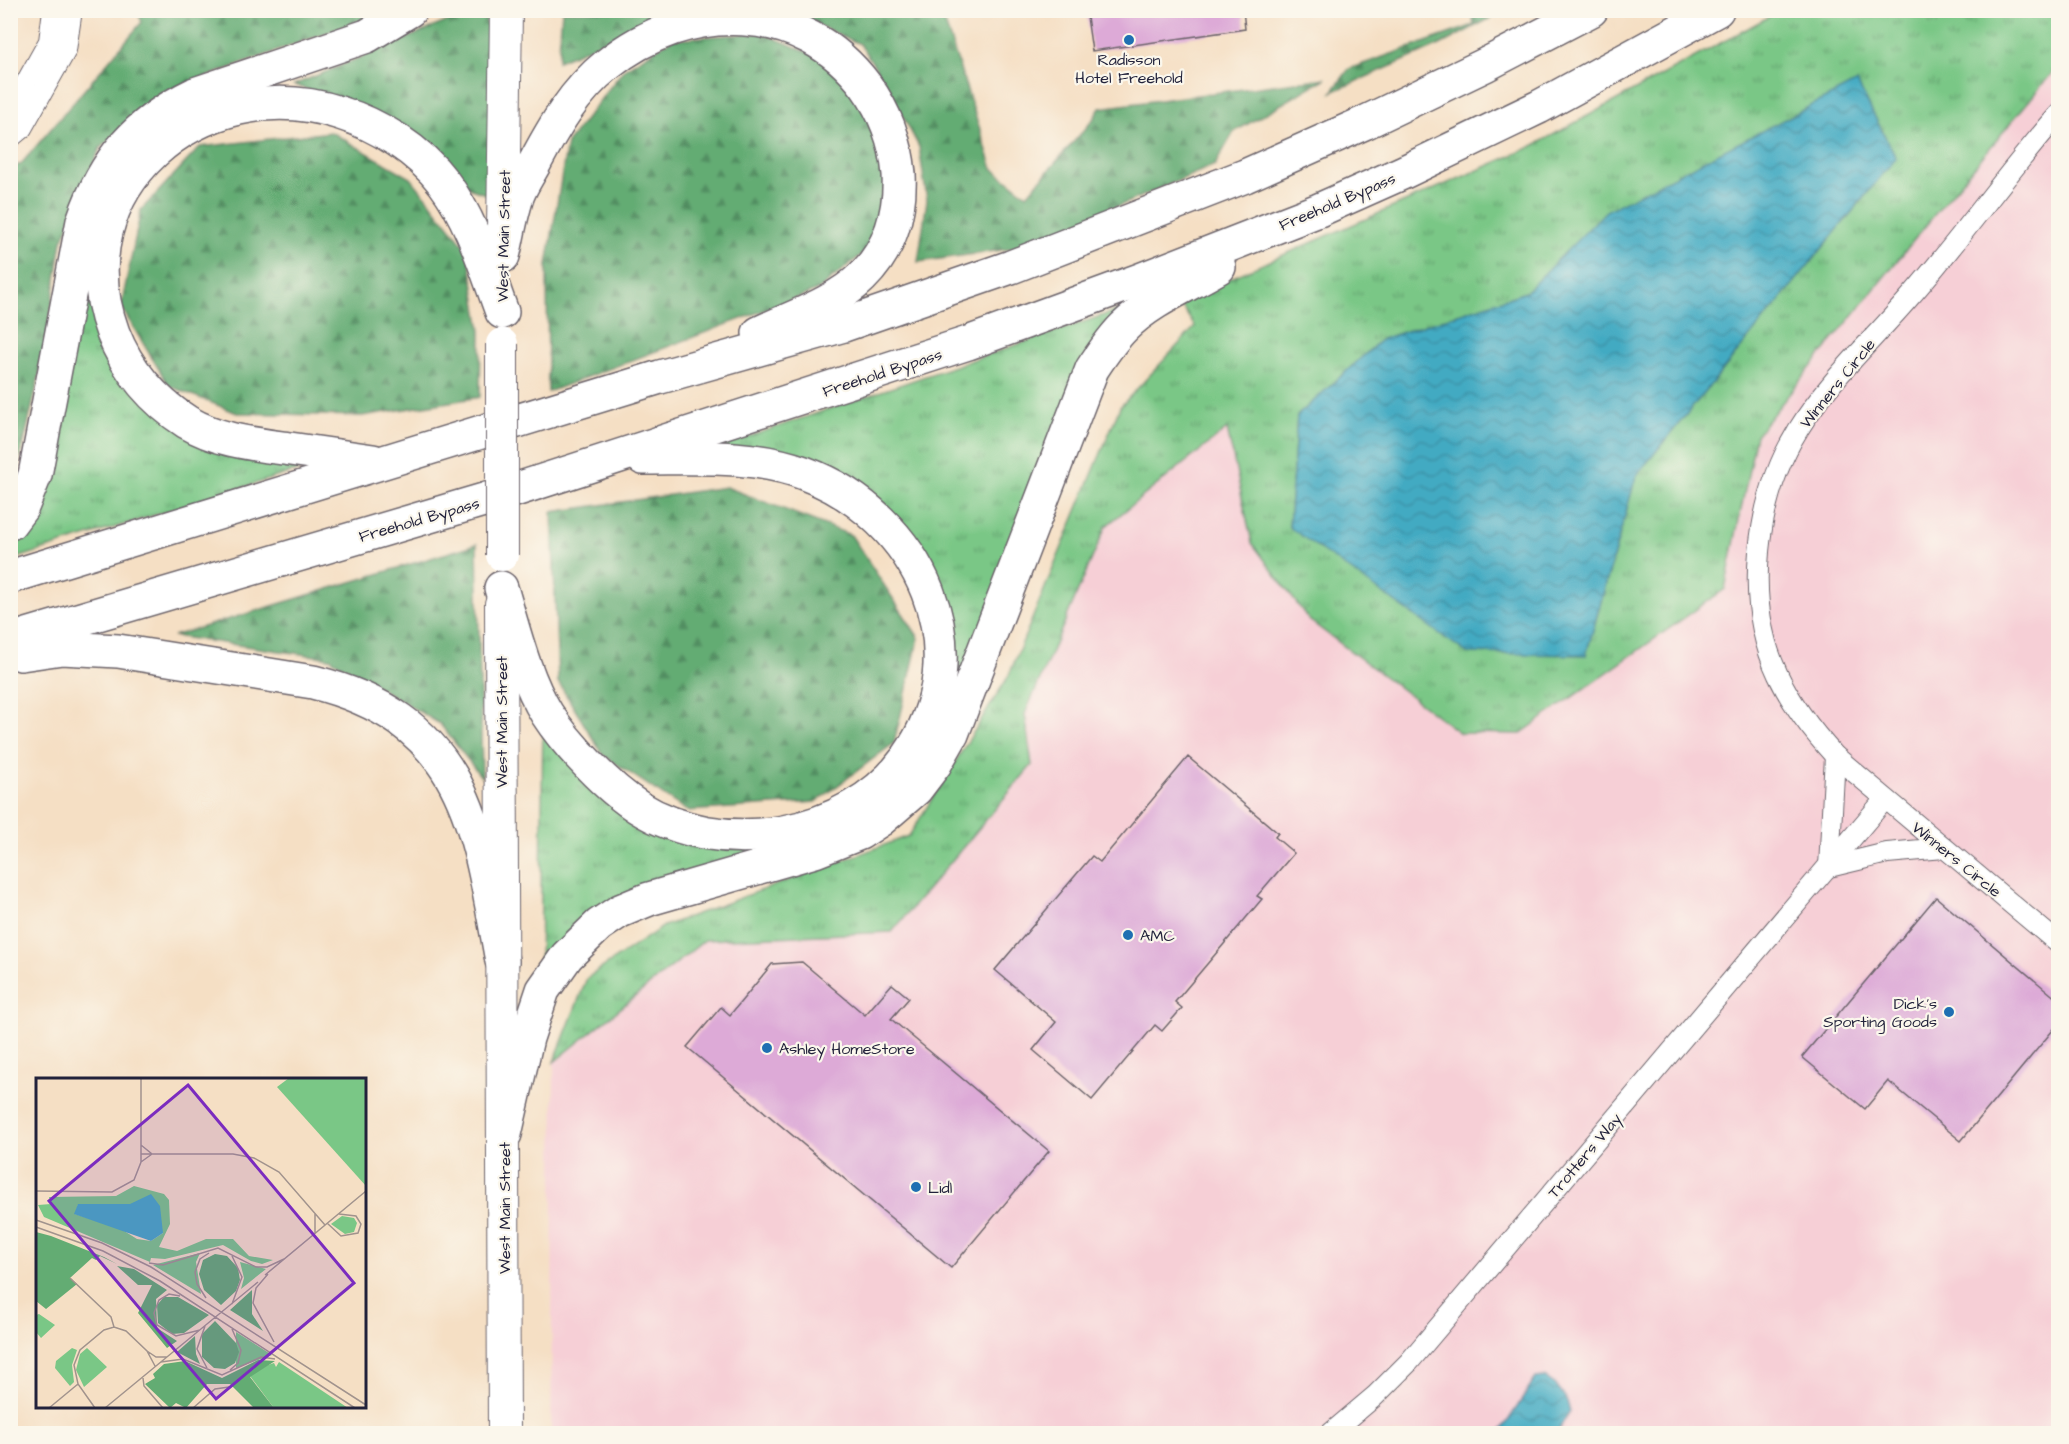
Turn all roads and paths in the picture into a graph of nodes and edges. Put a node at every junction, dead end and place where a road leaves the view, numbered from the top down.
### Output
1 (53, 10) edge
2 (72, 10) edge
3 (410, 10) edge
4 (506, 10) edge
5 (1591, 10) edge
6 (1717, 10) edge
7 (10, 111) edge
8 (2058, 115) edge
9 (10, 138) edge
10 (1319, 210) junction
11 (503, 256) junction
12 (502, 312) junction
13 (679, 372) junction
14 (611, 458) junction
15 (384, 462) junction
16 (10, 523) edge
17 (10, 577) edge
18 (501, 588) junction
19 (10, 640) edge
20 (10, 655) edge
21 (1835, 756) junction
22 (1885, 799) junction
23 (1944, 848) junction
24 (1828, 867) junction
25 (2058, 943) edge
26 (502, 961) junction
27 (505, 1134) junction
28 (504, 1434) edge
29 (1330, 1434) edge

1 - 7 street
2 - 9 street
3 - 16 highway
4 - 11 main road, West Main Street
5 - 13 highway
6 - 10 highway, Freehold Bypass
8 - 21 street, Winners Circle
10 - 14 highway, Freehold Bypass
10 - 27 highway
11 - 12 main road, West Main Street
11 - 13 highway
12 - 15 highway
12 - 18 main road, West Main Street, bridge
13 - 15 highway
14 - 18 highway
14 - 19 highway, Freehold Bypass
15 - 17 highway
18 - 26 main road, West Main Street
20 - 26 highway
21 - 22 street, Winners Circle
21 - 24 street
22 - 23 street, Winners Circle
22 - 24 street, Trotters Way
23 - 24 street
23 - 25 street, Winners Circle
24 - 29 street, Trotters Way
26 - 27 main road, West Main Street
27 - 28 main road, West Main Street

